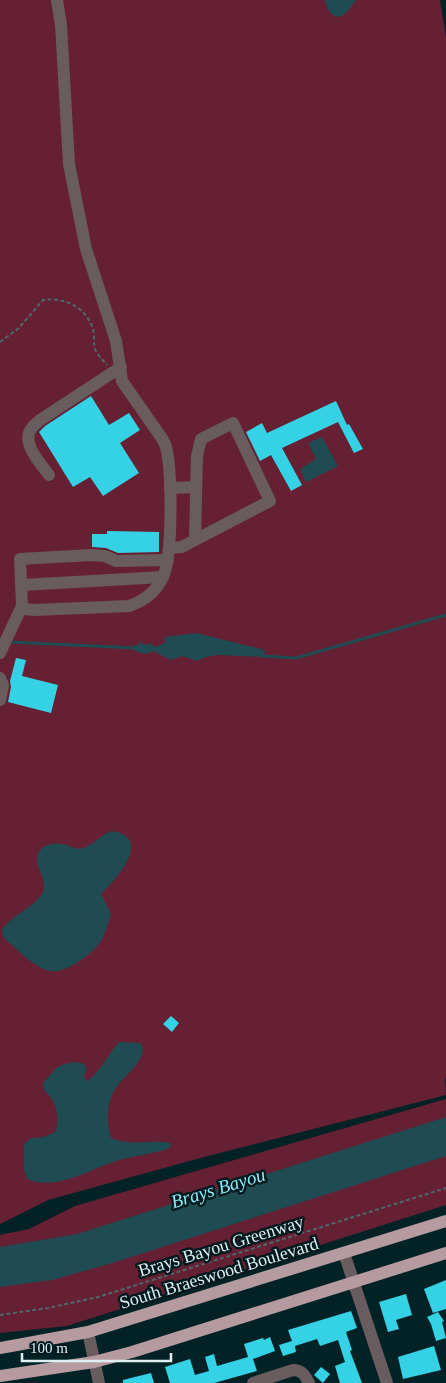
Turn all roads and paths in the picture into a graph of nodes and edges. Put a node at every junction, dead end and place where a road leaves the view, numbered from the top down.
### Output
1 (57, 0) edge
2 (0, 342) edge
3 (117, 370) junction
4 (49, 476) dead end
5 (196, 487) junction
6 (170, 488) junction
7 (194, 540) junction
8 (168, 554) junction
9 (163, 577) junction
10 (22, 585) junction
11 (22, 606) junction
12 (4, 645) edge
13 (0, 678) edge
14 (0, 700) edge
15 (446, 1188) edge
16 (446, 1221) edge
17 (446, 1252) edge
18 (344, 1253) junction
19 (354, 1282) junction
20 (0, 1315) edge
21 (88, 1332) junction
22 (0, 1348) edge
23 (94, 1362) junction
24 (0, 1376) edge
25 (99, 1383) edge
26 (253, 1383) edge
27 (309, 1383) edge
28 (387, 1383) edge

1 - 3 street
2 - 3 path
3 - 4 street
3 - 6 street
5 - 6 street
5 - 7 street
5 - 7 street
6 - 8 street
7 - 8 street
8 - 9 street
8 - 10 street
9 - 10 street
9 - 11 street
10 - 11 street
11 - 12 street
13 - 14 street
15 - 20 path, Brays Bayou Greenway
16 - 18 main road, South Braeswood Boulevard
17 - 19 main road
18 - 19 street
18 - 21 main road, South Braeswood Boulevard
19 - 23 main road
19 - 28 street
21 - 22 main road, South Braeswood Boulevard
21 - 23 street
23 - 24 main road
23 - 25 street
26 - 27 street

